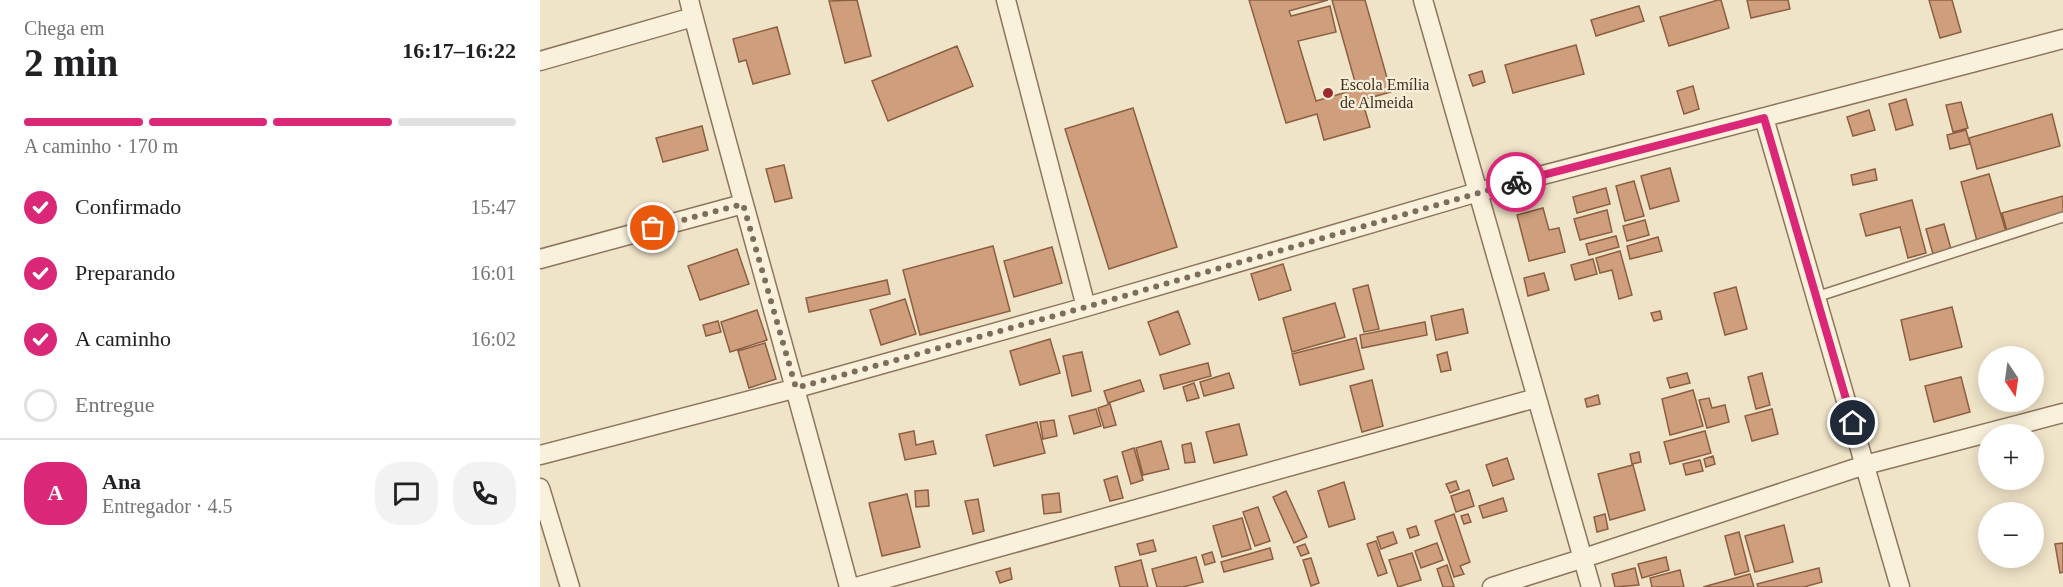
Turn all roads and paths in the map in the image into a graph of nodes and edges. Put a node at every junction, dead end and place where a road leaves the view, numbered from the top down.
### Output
1 (1006, 0) edge
2 (1422, 0) edge
3 (691, 8) edge
4 (2063, 39) edge
5 (540, 61) edge
6 (1764, 118) junction
7 (1478, 192) junction
8 (743, 204) junction
9 (2063, 217) edge
10 (540, 259) edge
11 (1816, 297) junction
12 (1086, 307) junction
13 (796, 388) junction
14 (1536, 398) junction
15 (2063, 413) edge
16 (540, 455) edge
17 (1865, 465) junction
18 (540, 488) edge
19 (1581, 559) junction
20 (570, 587) edge
21 (849, 587) edge
22 (856, 587) edge
23 (1492, 587) edge
24 (1591, 587) edge
25 (1900, 587) edge

1 - 12 street
2 - 7 street
3 - 5 street
3 - 8 street
4 - 6 street
6 - 7 street
6 - 11 street
7 - 12 street
7 - 14 street
8 - 10 street
8 - 13 street
9 - 11 lane
11 - 17 street
12 - 13 street
13 - 16 street
13 - 21 street
14 - 19 street
14 - 22 street
15 - 17 street
17 - 19 street
17 - 25 street
18 - 20 street
19 - 23 street
19 - 24 street

